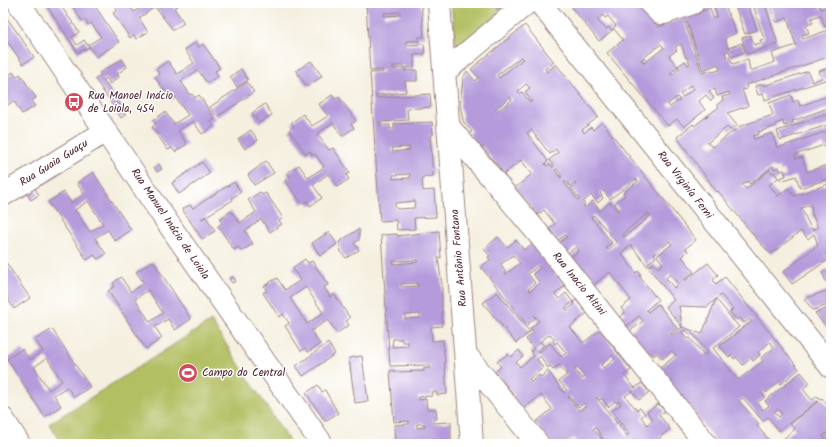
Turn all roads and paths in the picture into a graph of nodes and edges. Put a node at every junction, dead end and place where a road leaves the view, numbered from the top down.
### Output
1 (19, 3) edge
2 (438, 3) edge
3 (527, 3) edge
4 (540, 3) edge
5 (693, 3) edge
6 (655, 8) edge
7 (444, 72) junction
8 (449, 127) junction
9 (106, 131) junction
10 (3, 195) edge
11 (467, 356) junction
12 (831, 367) edge
13 (3, 419) edge
14 (19, 444) edge
15 (322, 444) edge
16 (472, 444) edge
17 (538, 444) edge
18 (706, 444) edge

1 - 9 street, Rua Manuel Inácio de Loiola
2 - 7 street, Rua Antônio Fontana
3 - 7 street
4 - 12 street, Rua Virginía Ferni
5 - 6 street
7 - 8 street, Rua Antônio Fontana
8 - 11 street, Rua Antônio Fontana
8 - 18 street, Rua Inacio Altini
9 - 10 street, Rua Guaia Guaçu
9 - 15 street, Rua Manuel Inácio de Loiola
11 - 16 street, Rua Antônio Fontana
11 - 17 street
13 - 14 street

